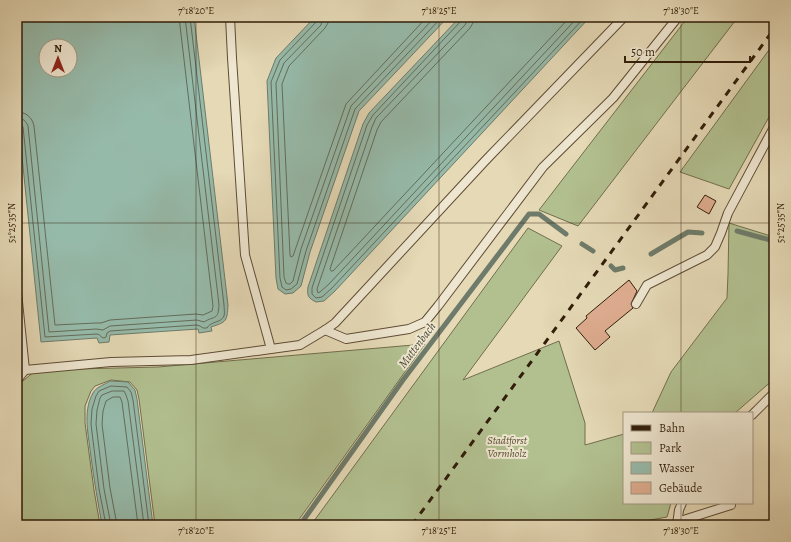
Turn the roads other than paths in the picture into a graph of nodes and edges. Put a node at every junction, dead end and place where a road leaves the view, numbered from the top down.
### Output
1 (230, 17) edge
2 (624, 17) edge
3 (678, 17) edge
4 (774, 127) edge
5 (17, 292) edge
6 (636, 304) dead end
7 (325, 330) junction
8 (271, 349) junction
9 (25, 370) junction
10 (17, 380) edge
11 (774, 393) edge
12 (753, 414) edge
13 (682, 504) edge
14 (731, 505) dead end
15 (677, 524) edge

1 - 8 lane
2 - 7 lane
3 - 7 lane
4 - 6 lane
5 - 9 lane
7 - 8 lane
8 - 9 lane
9 - 10 lane
11 - 12 lane
13 - 15 lane
14 - 15 lane

